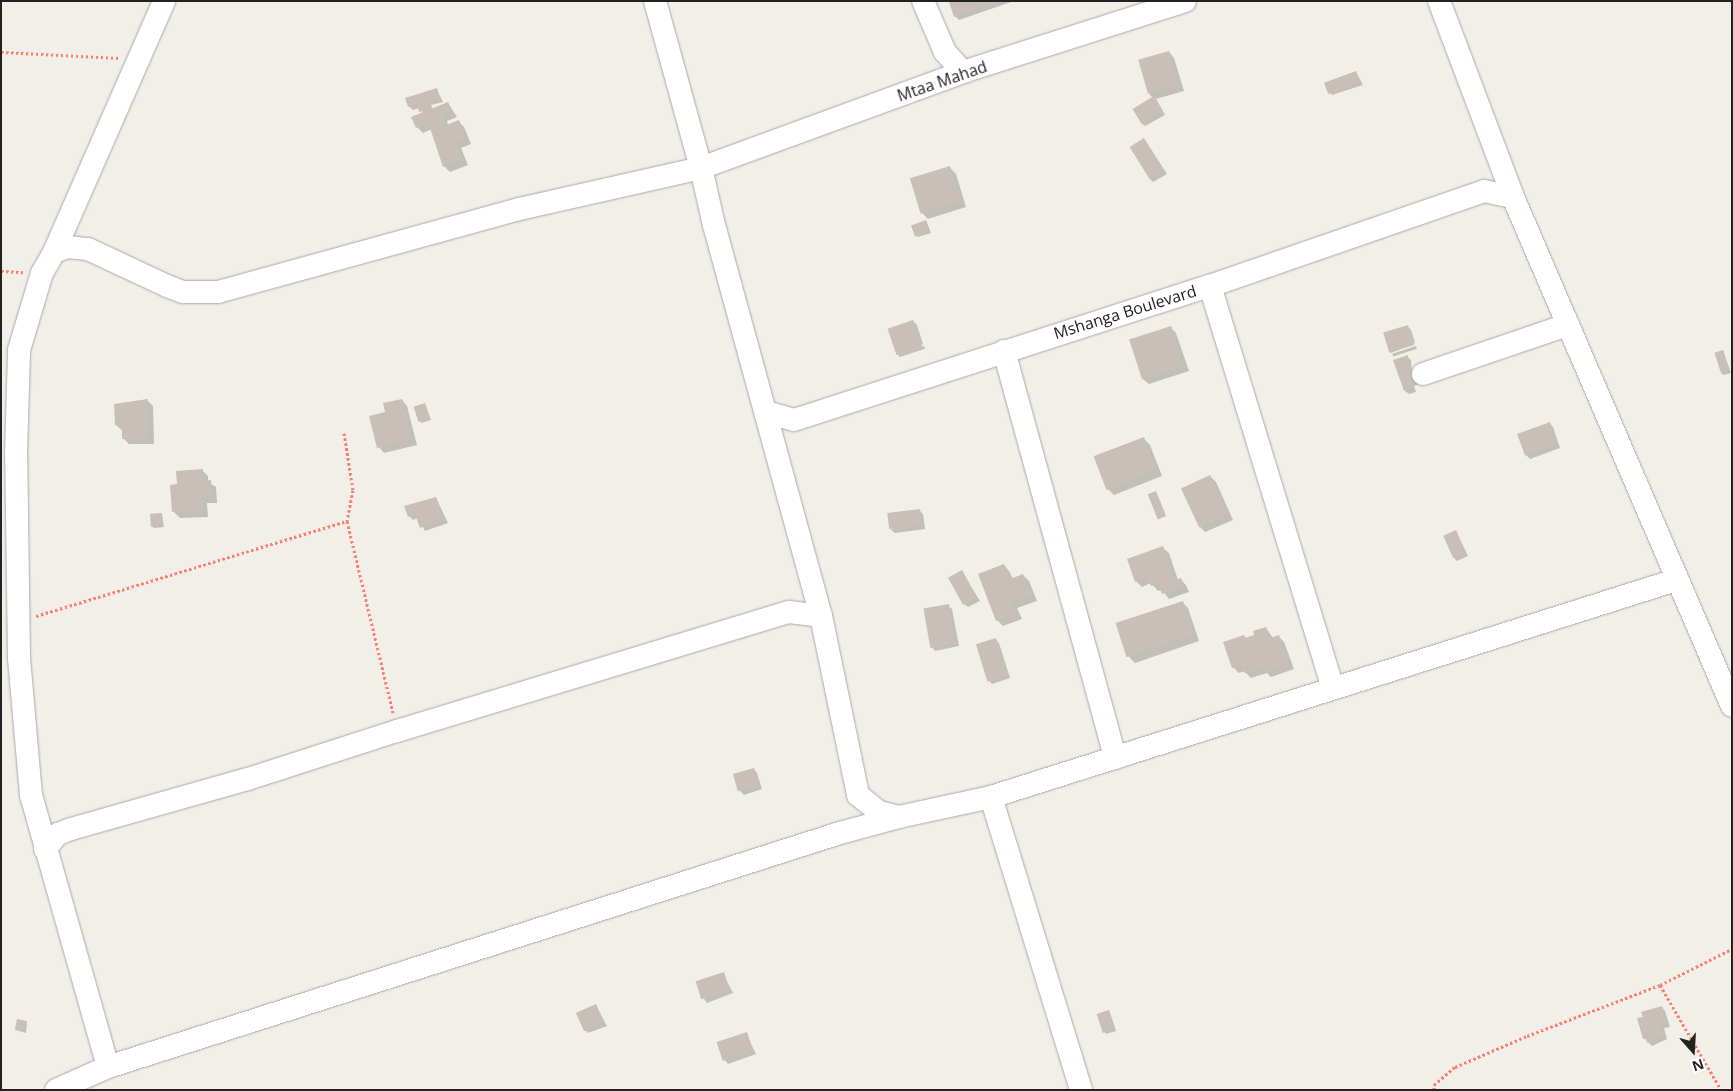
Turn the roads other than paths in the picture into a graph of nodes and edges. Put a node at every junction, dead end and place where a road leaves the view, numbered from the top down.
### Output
1 (164, 1) edge
2 (655, 1) edge
3 (923, 1) edge
4 (1439, 1) edge
5 (1177, 2) edge
6 (963, 72) junction
7 (1498, 154) junction
8 (701, 168) junction
9 (1484, 191) junction
10 (1513, 197) junction
11 (54, 252) junction
12 (1210, 286) junction
13 (1567, 325) junction
14 (1004, 351) junction
15 (1423, 374) dead end
16 (765, 412) junction
17 (794, 420) junction
18 (775, 449) junction
19 (1676, 580) junction
20 (821, 616) junction
21 (1333, 688) junction
22 (1732, 706) edge
23 (1115, 758) junction
24 (858, 795) junction
25 (991, 797) junction
26 (899, 817) junction
27 (840, 833) junction
28 (45, 848) junction
29 (108, 1067) junction
30 (56, 1090) edge
31 (1081, 1090) edge

1 - 11 street
2 - 8 street
3 - 6 street
4 - 7 street
5 - 6 street, Mtaa Mahad
6 - 8 street, Mtaa Mahad
7 - 9 street
7 - 10 street
8 - 11 street, Mtaa Mahad
8 - 16 street
9 - 10 street
9 - 12 street, Mshanga Boulevard
10 - 13 street
11 - 28 street
12 - 14 street, Mshanga Boulevard
12 - 21 street
13 - 15 street
13 - 19 street
14 - 17 street, Mshanga Boulevard
14 - 23 street
16 - 17 street
16 - 18 street
17 - 18 street
18 - 20 street
19 - 21 street
19 - 22 street
20 - 24 street
20 - 28 street
21 - 23 street
23 - 25 street
24 - 26 street
24 - 27 street
25 - 26 street
25 - 31 street
26 - 27 street
27 - 29 street
28 - 29 street
29 - 30 street

